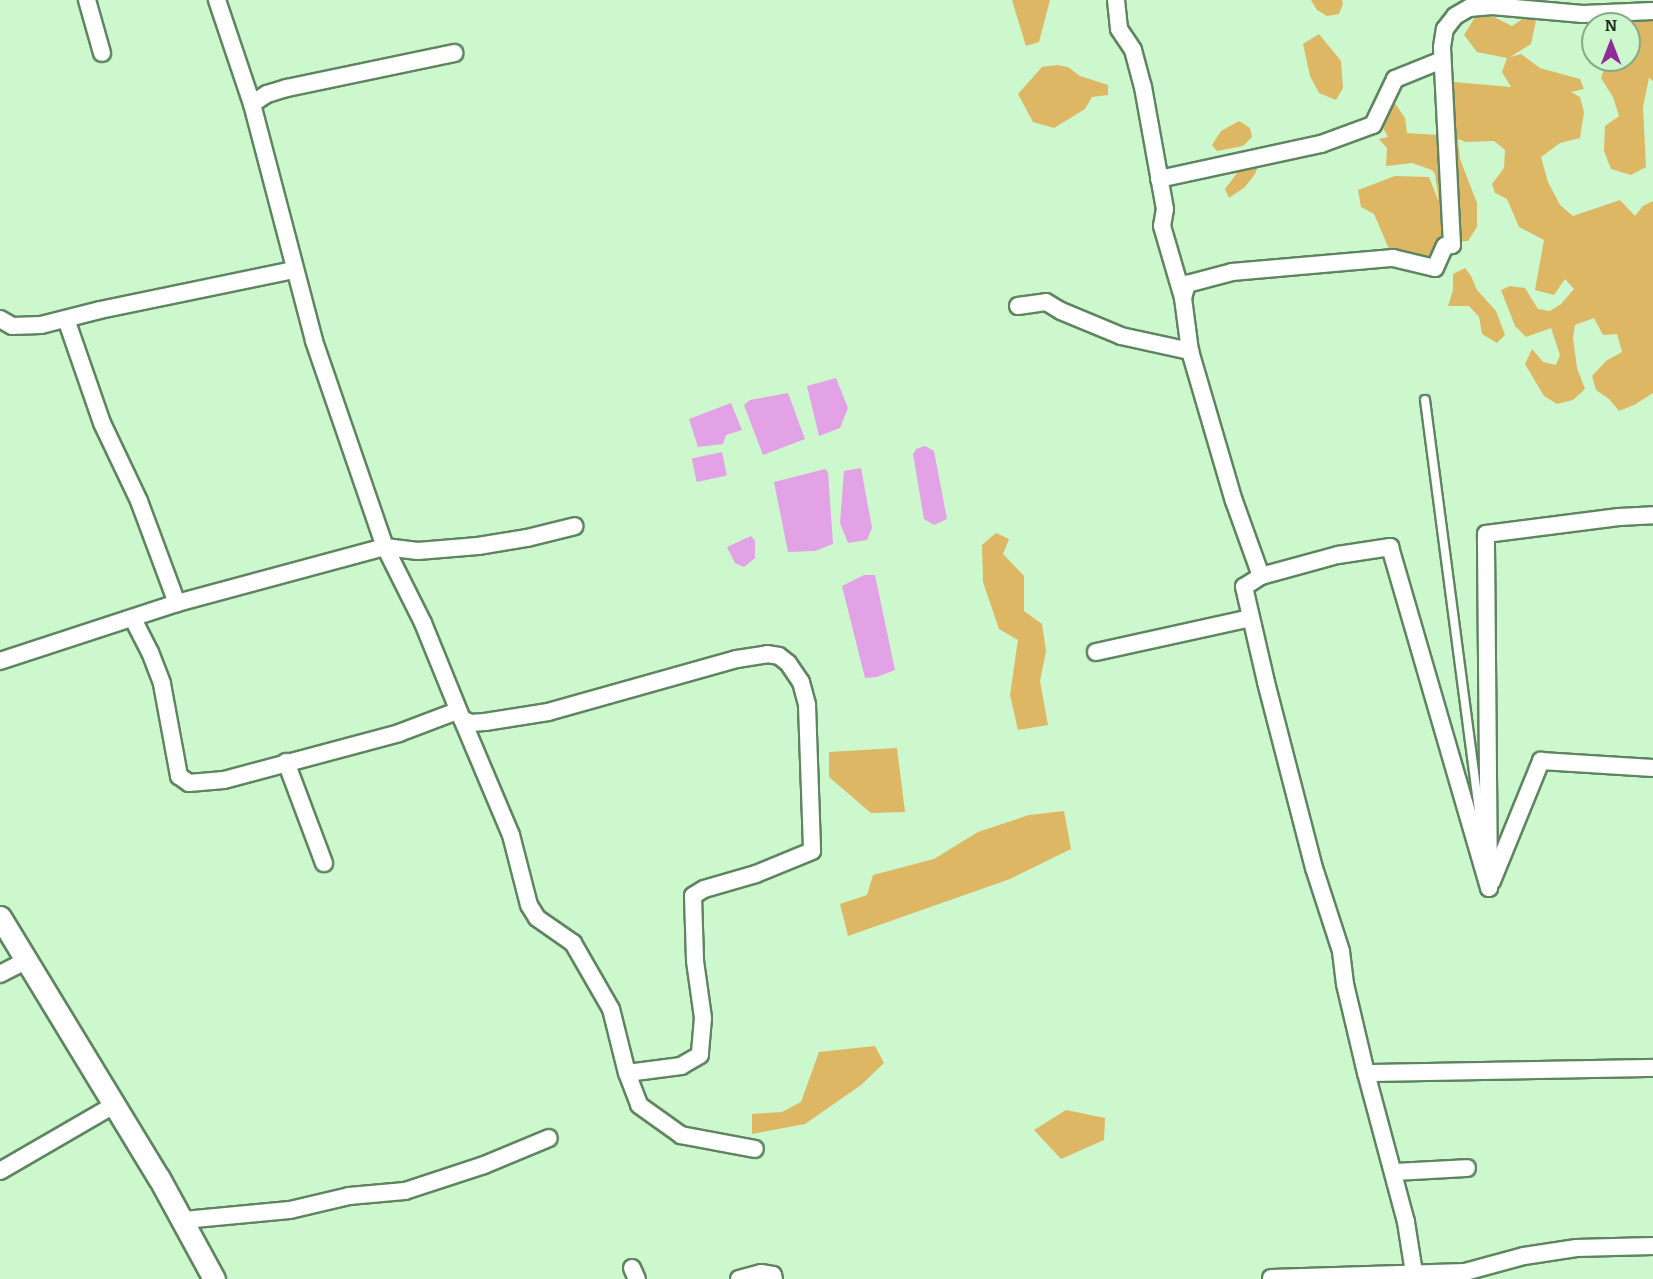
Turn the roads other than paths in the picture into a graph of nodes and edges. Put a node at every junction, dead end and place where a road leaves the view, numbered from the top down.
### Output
1 (87, 0) edge
2 (217, 0) edge
3 (1116, 0) edge
4 (1653, 11) edge
5 (102, 53) dead end
6 (454, 53) dead end
7 (1442, 60) junction
8 (252, 104) junction
9 (1159, 179) junction
10 (293, 270) junction
11 (1183, 298) junction
12 (1018, 306) dead end
13 (0, 319) edge
14 (66, 319) junction
15 (1190, 351) junction
16 (1425, 400) dead end
17 (1653, 515) edge
18 (575, 526) dead end
19 (385, 547) junction
20 (1261, 576) junction
21 (177, 603) junction
22 (1250, 618) junction
23 (133, 619) junction
24 (1096, 652) dead end
25 (0, 661) edge
26 (460, 715) junction
27 (286, 762) junction
28 (1653, 768) edge
29 (324, 863) dead end
30 (1489, 888) junction
31 (0, 917) edge
32 (26, 961) junction
33 (0, 974) edge
34 (1653, 1068) edge
35 (627, 1073) junction
36 (1366, 1073) junction
37 (114, 1105) junction
38 (549, 1138) dead end
39 (755, 1149) dead end
40 (1467, 1168) dead end
41 (0, 1171) edge
42 (1394, 1172) junction
43 (184, 1220) junction
44 (1653, 1246) edge
45 (1415, 1276) edge
46 (1271, 1278) edge
47 (214, 1279) edge
48 (739, 1279) edge
49 (774, 1279) edge

1 - 5 street
2 - 8 street
3 - 9 street
4 - 7 street
6 - 8 street
7 - 9 street
7 - 11 street
8 - 10 street
9 - 11 street
10 - 14 street
10 - 19 street
11 - 15 street
12 - 15 street
13 - 14 street
14 - 21 street
15 - 20 street
16 - 30 lane
17 - 30 street
18 - 19 street
19 - 21 street
19 - 26 street
20 - 22 street
20 - 30 street
21 - 23 street
22 - 24 street
22 - 36 street
23 - 25 street
23 - 27 street
26 - 27 street
26 - 35 street
26 - 35 street
27 - 29 street
28 - 30 street
31 - 32 street
32 - 33 street
32 - 37 street
34 - 36 street
35 - 39 street
36 - 42 street
37 - 41 street
37 - 43 street
38 - 43 street
40 - 42 street
42 - 45 street
43 - 47 street
44 - 45 street
45 - 46 street
48 - 49 street

